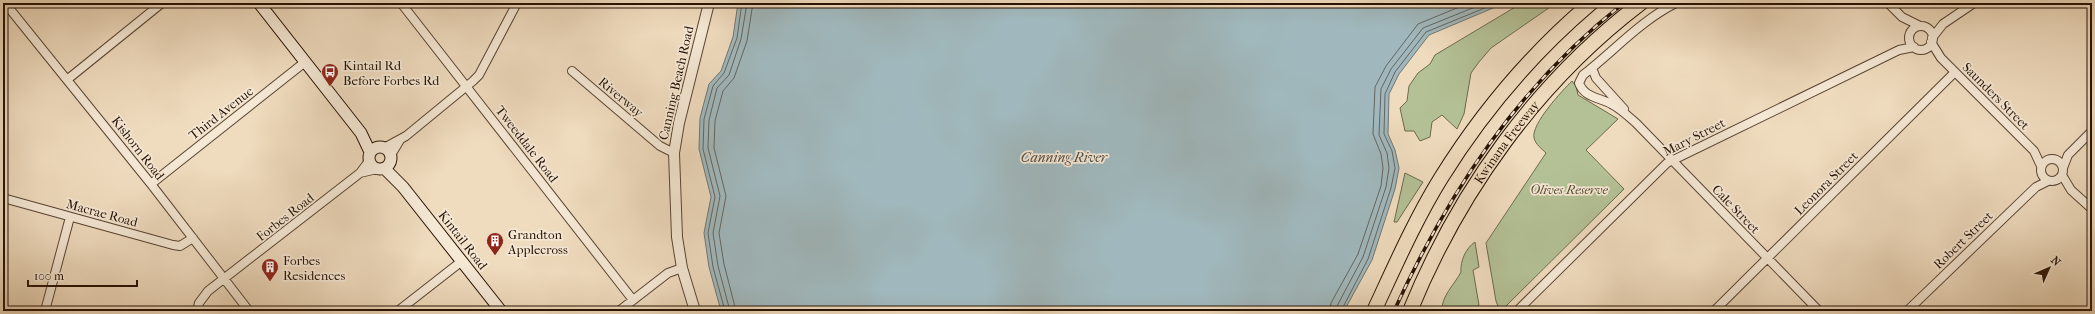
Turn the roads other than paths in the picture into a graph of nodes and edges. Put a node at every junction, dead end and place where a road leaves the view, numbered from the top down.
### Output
1 (5, 3) edge
2 (162, 3) edge
3 (259, 3) edge
4 (401, 3) edge
5 (517, 3) edge
6 (709, 3) edge
7 (1591, 3) edge
8 (1641, 3) edge
9 (1676, 3) edge
10 (1888, 3) edge
11 (1974, 3) edge
12 (1902, 17) junction
13 (1943, 24) junction
14 (1922, 26) junction
15 (1909, 36) junction
16 (1932, 40) junction
17 (1914, 47) junction
18 (1923, 49) junction
19 (1899, 50) junction
20 (1941, 58) junction
21 (305, 62) junction
22 (1592, 68) junction
23 (572, 71) dead end
24 (1955, 72) junction
25 (68, 79) junction
26 (467, 88) junction
27 (1636, 123) junction
28 (2092, 131) edge
29 (2034, 151) junction
30 (674, 153) junction
31 (2068, 155) junction
32 (381, 158) junction
33 (2052, 159) junction
34 (1673, 161) junction
35 (2041, 170) junction
36 (2057, 176) junction
37 (151, 184) junction
38 (2036, 187) junction
39 (3, 198) edge
40 (2092, 210) edge
41 (70, 217) junction
42 (193, 238) junction
43 (1402, 252) junction
44 (1768, 258) junction
45 (462, 261) junction
46 (682, 268) junction
47 (224, 279) junction
48 (634, 300) junction
49 (45, 311) edge
50 (197, 311) edge
51 (249, 311) edge
52 (398, 311) edge
53 (501, 311) edge
54 (619, 311) edge
55 (695, 311) edge
56 (1368, 311) edge
57 (1374, 311) edge
58 (1410, 311) edge
59 (1517, 311) edge
60 (1714, 311) edge
61 (1819, 311) edge
62 (1907, 311) edge

1 - 25 street, Kishorn Road
2 - 25 street
3 - 21 main road, Kintail Road
4 - 26 street, Tweeddale Road
5 - 26 street, Forbes Road
6 - 30 street, Canning Beach Road
7 - 43 highway
8 - 58 highway, Kwinana Freeway
9 - 22 street
10 - 12 street
11 - 13 street, Mary Street
12 - 14 street
12 - 15 street
13 - 14 street, Mary Street
13 - 16 street, Mary Street
14 - 15 street, Mary Street
14 - 16 street
15 - 17 street
15 - 19 street, Mary Street
16 - 18 street, Mary Street
16 - 20 street, Saunders Street
17 - 18 street, Mary Street
17 - 19 street, Mary Street
18 - 20 street, Saunders Street
19 - 34 street, Mary Street
20 - 24 street, Saunders Street
21 - 32 main road, Kintail Road
21 - 37 street, Third Avenue
22 - 27 street, Cale Street
22 - 27 street, Cale Street
23 - 30 street, Riverway
24 - 29 street, Saunders Street
24 - 44 street, Leonora Street
25 - 37 street, Kishorn Road
26 - 32 street, Forbes Road
26 - 48 street, Tweeddale Road
27 - 34 street, Cale Street
28 - 31 street
29 - 33 street, Saunders Street
29 - 35 street, Saunders Street
30 - 46 street, Canning Beach Road
31 - 33 street
31 - 36 street
32 - 45 main road, Kintail Road
32 - 47 street, Forbes Road
33 - 35 street
33 - 36 street, Saunders Street
34 - 44 street, Cale Street
34 - 59 street, Mary Street
35 - 36 street, Saunders Street
35 - 38 street, Robert Street
36 - 38 street, Robert Street
36 - 40 street, Saunders Street
37 - 42 street, Kishorn Road
38 - 62 street, Robert Street
39 - 41 street, Macrae Road
41 - 42 street, Macrae Road
41 - 49 street
42 - 47 street, Kishorn Road
43 - 56 highway
43 - 57 highway
44 - 60 street, Leonora Street
44 - 61 street, Cale Street
45 - 52 street
45 - 53 main road, Kintail Road
46 - 48 street
46 - 55 street, Canning Beach Road
47 - 50 street, Forbes Road
47 - 51 street, Kishorn Road
48 - 54 street

